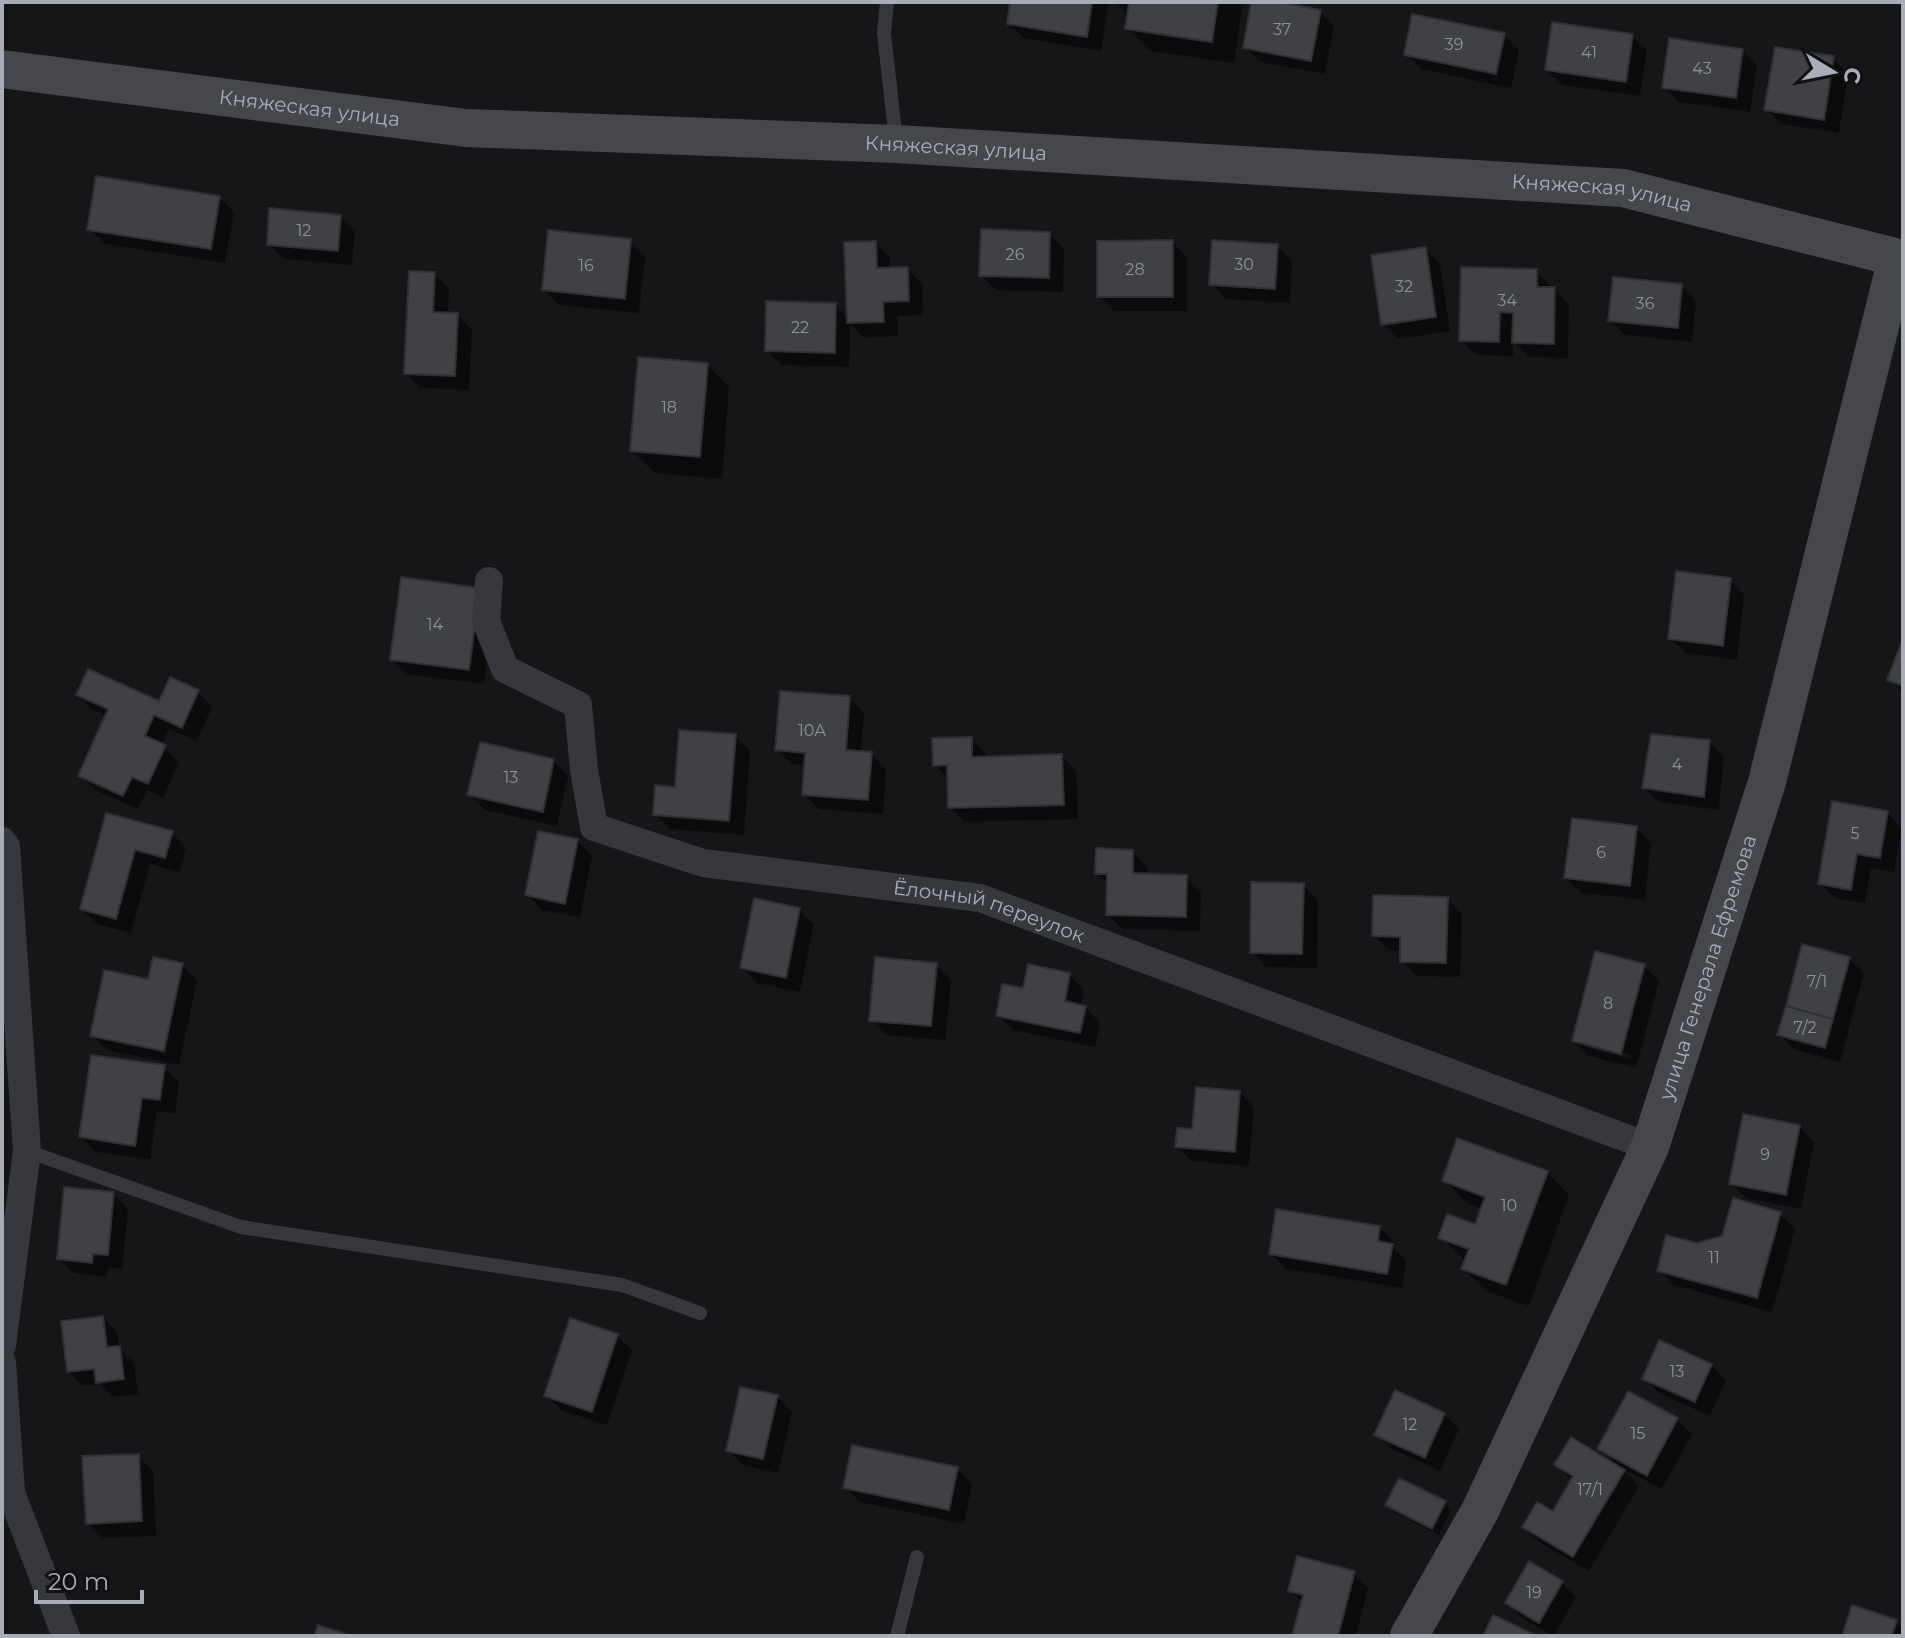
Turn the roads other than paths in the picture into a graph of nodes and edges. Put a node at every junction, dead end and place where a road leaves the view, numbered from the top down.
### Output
1 (887, 2) edge
2 (2, 69) edge
3 (896, 144) junction
4 (1901, 254) edge
5 (489, 581) dead end
6 (2, 841) edge
7 (1650, 1147) junction
8 (27, 1151) junction
9 (700, 1313) dead end
10 (2, 1345) edge
11 (2, 1362) edge
12 (917, 1557) dead end
13 (66, 1636) edge
14 (897, 1636) edge
15 (1409, 1636) edge

1 - 3 lane
2 - 3 street, Княжеская улица
3 - 4 street, Княжеская улица
4 - 7 street, улица Генерала Ефремова
5 - 7 street, Ёлочный переулок
6 - 8 street
7 - 15 street, улица Генерала Ефремова
8 - 9 lane
8 - 10 street
11 - 13 street
12 - 14 lane

